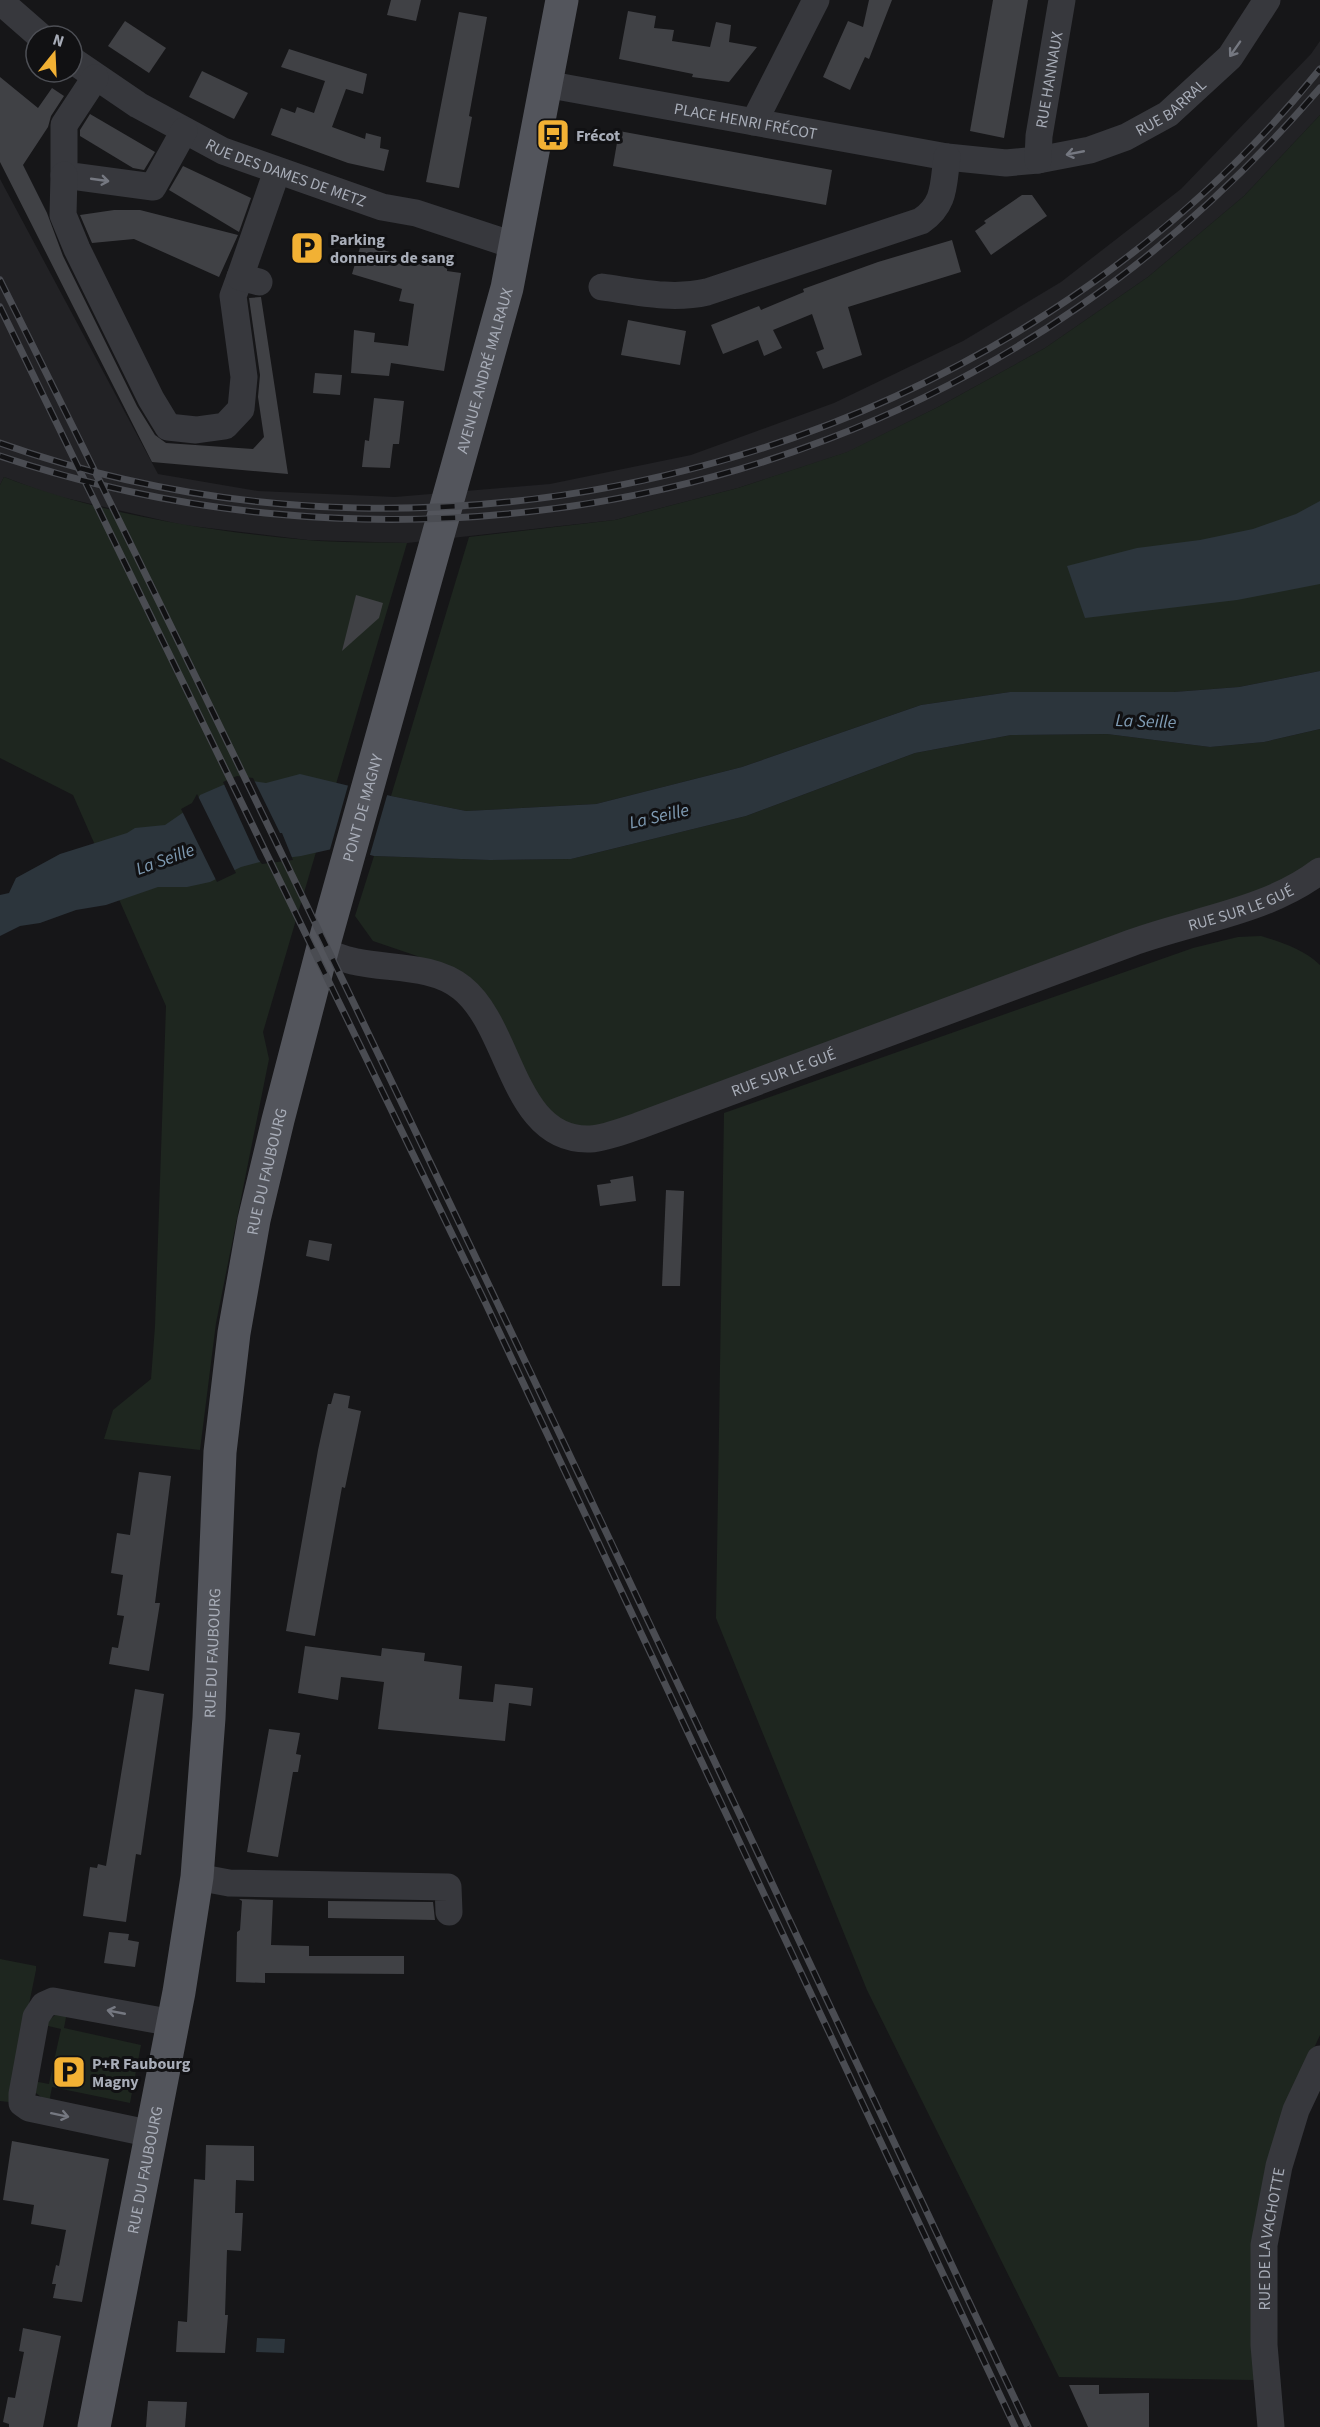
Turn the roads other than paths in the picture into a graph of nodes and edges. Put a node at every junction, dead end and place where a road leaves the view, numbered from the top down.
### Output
1 (562, 0) edge
2 (816, 0) edge
3 (1062, 0) edge
4 (1266, 0) edge
5 (0, 1) edge
6 (26, 24) edge
7 (84, 69) edge
8 (95, 78) junction
9 (545, 84) junction
10 (754, 122) junction
11 (184, 131) junction
12 (947, 157) junction
13 (1038, 160) junction
14 (277, 171) junction
15 (64, 175) junction
16 (516, 246) junction
17 (603, 287) dead end
18 (382, 736) joint
19 (342, 881) joint
20 (1316, 882) edge
21 (322, 951) junction
22 (197, 1877) junction
23 (448, 1912) dead end
24 (173, 2023) junction
25 (1320, 2059) edge
26 (11, 2104) edge
27 (152, 2134) junction
28 (94, 2427) edge
29 (1271, 2427) edge

1 - 9 main road, AVENUE ANDRÉ MALRAUX
2 - 10 street
3 - 13 street, RUE HANNAUX
4 -> 13 street, RUE BARRAL
5 - 6 street
7 - 8 street, RUE DES DAMES DE METZ
8 - 11 street, RUE DES DAMES DE METZ
8 - 15 street
9 - 10 street, PLACE HENRI FRÉCOT
9 - 16 main road, AVENUE ANDRÉ MALRAUX
10 - 12 street, PLACE HENRI FRÉCOT
11 - 14 street, RUE DES DAMES DE METZ
15 -> 11 street
12 - 13 street, PLACE HENRI FRÉCOT
12 - 17 street
14 - 15 street
14 - 16 street, RUE DES DAMES DE METZ
16 - 18 main road, AVENUE ANDRÉ MALRAUX
18 - 19 main road, PONT DE MAGNY
19 - 21 main road, RUE DU FAUBOURG
20 - 21 street, RUE SUR LE GUÉ
21 - 22 main road, RUE DU FAUBOURG
22 - 23 street
22 - 24 main road, RUE DU FAUBOURG
24 -> 26 street
24 - 27 main road, RUE DU FAUBOURG
25 - 29 street, RUE DE LA VACHOTTE
26 -> 27 street
27 - 28 main road, RUE DU FAUBOURG

